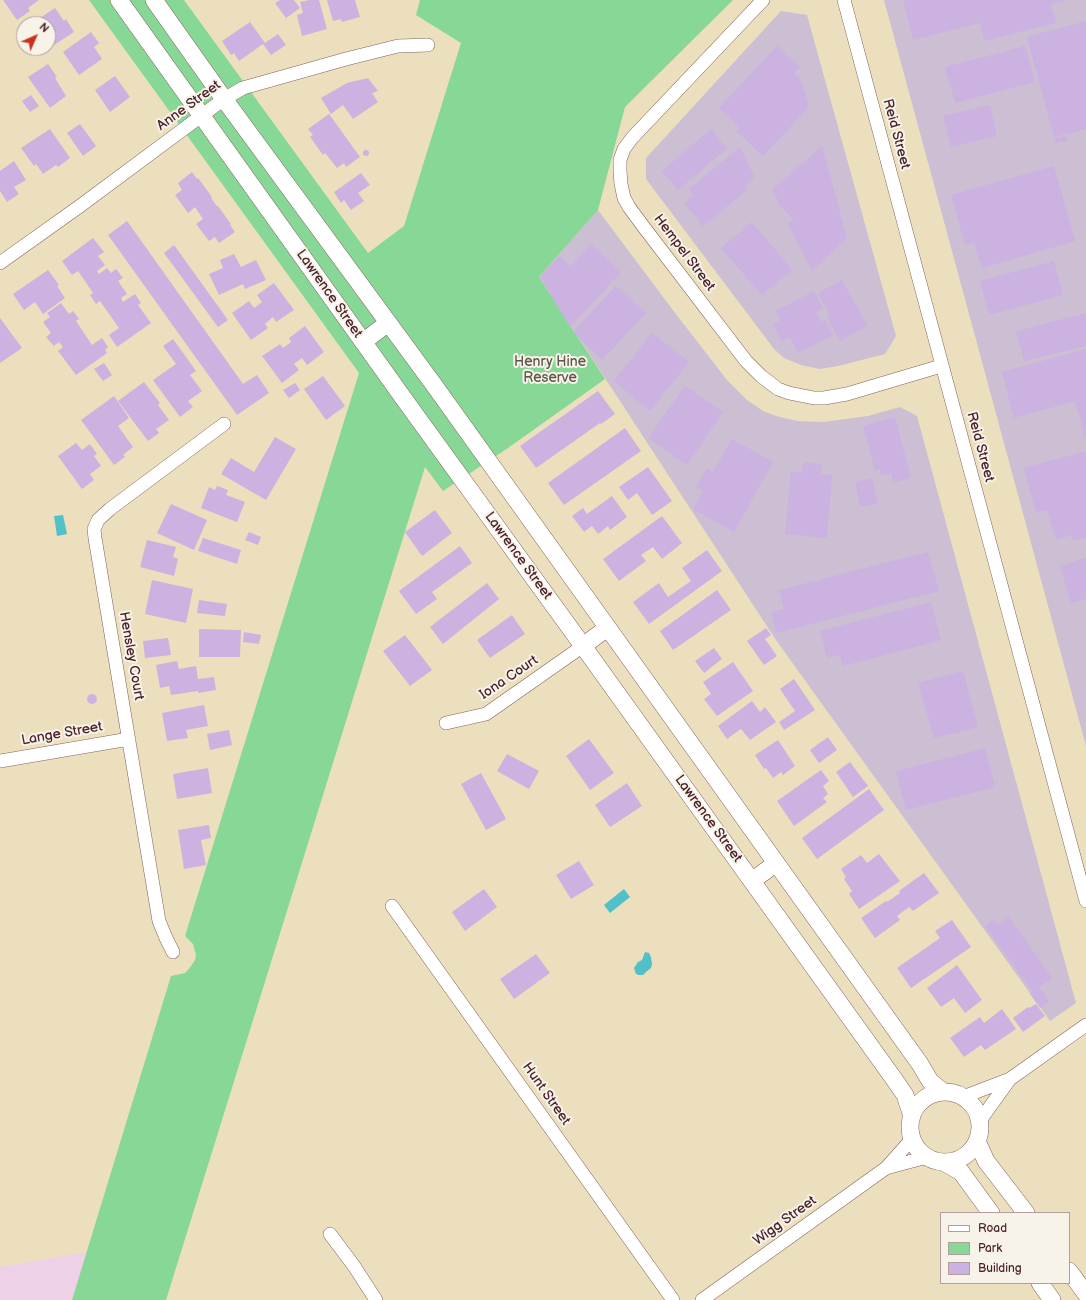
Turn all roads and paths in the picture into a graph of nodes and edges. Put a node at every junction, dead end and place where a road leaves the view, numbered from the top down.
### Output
1 (119, 0) edge
2 (154, 0) edge
3 (762, 0) edge
4 (844, 0) edge
5 (428, 46) dead end
6 (224, 99) junction
7 (202, 116) junction
8 (0, 263) edge
9 (388, 323) junction
10 (363, 342) junction
11 (941, 366) junction
12 (224, 424) dead end
13 (607, 628) junction
14 (584, 646) junction
15 (446, 723) dead end
16 (129, 739) junction
17 (0, 761) edge
18 (776, 863) junction
19 (752, 881) junction
20 (1086, 902) edge
21 (392, 906) dead end
22 (173, 952) dead end
23 (1086, 1025) edge
24 (1010, 1079) junction
25 (943, 1092) junction
26 (963, 1097) junction
27 (912, 1116) junction
28 (979, 1122) junction
29 (912, 1139) junction
30 (977, 1140) junction
31 (935, 1159) junction
32 (886, 1168) junction
33 (990, 1212) edge
34 (1025, 1212) edge
35 (330, 1234) dead end
36 (1070, 1272) edge
37 (1041, 1284) edge
38 (1086, 1294) edge
39 (376, 1300) edge
40 (673, 1300) edge
41 (702, 1300) edge
42 (1052, 1300) edge

1 - 7 street, Lawrence Street
2 - 6 street, Lawrence Street
3 - 11 street, Hempel Street
4 - 11 street, Reid Street
5 - 6 street, Anne Street
6 - 7 street, Anne Street
6 - 9 street, Lawrence Street
7 - 8 street, Anne Street
7 - 10 street, Lawrence Street
9 - 10 street
9 - 13 street, Lawrence Street
10 - 14 street, Lawrence Street
11 - 20 street, Reid Street
12 - 16 street, Hensley Court
13 - 14 street
13 - 18 street, Lawrence Street
14 - 15 street, Iona Court
14 - 19 street, Lawrence Street
16 - 17 street, Lange Street
16 - 22 street, Hensley Court
18 - 19 street
18 - 25 street, Lawrence Street
19 - 27 street, Lawrence Street
21 - 40 street, Hunt Street
23 - 24 street
24 - 26 street
24 - 28 street
25 - 26 street
25 - 27 street
26 - 28 street
27 - 29 street
28 - 30 street
29 - 31 street
29 - 32 street, Wigg Street
30 - 31 street
30 - 34 street
31 - 32 street, Wigg Street
31 - 33 street
32 - 41 street, Wigg Street
35 - 39 street
36 - 38 street
37 - 42 street

